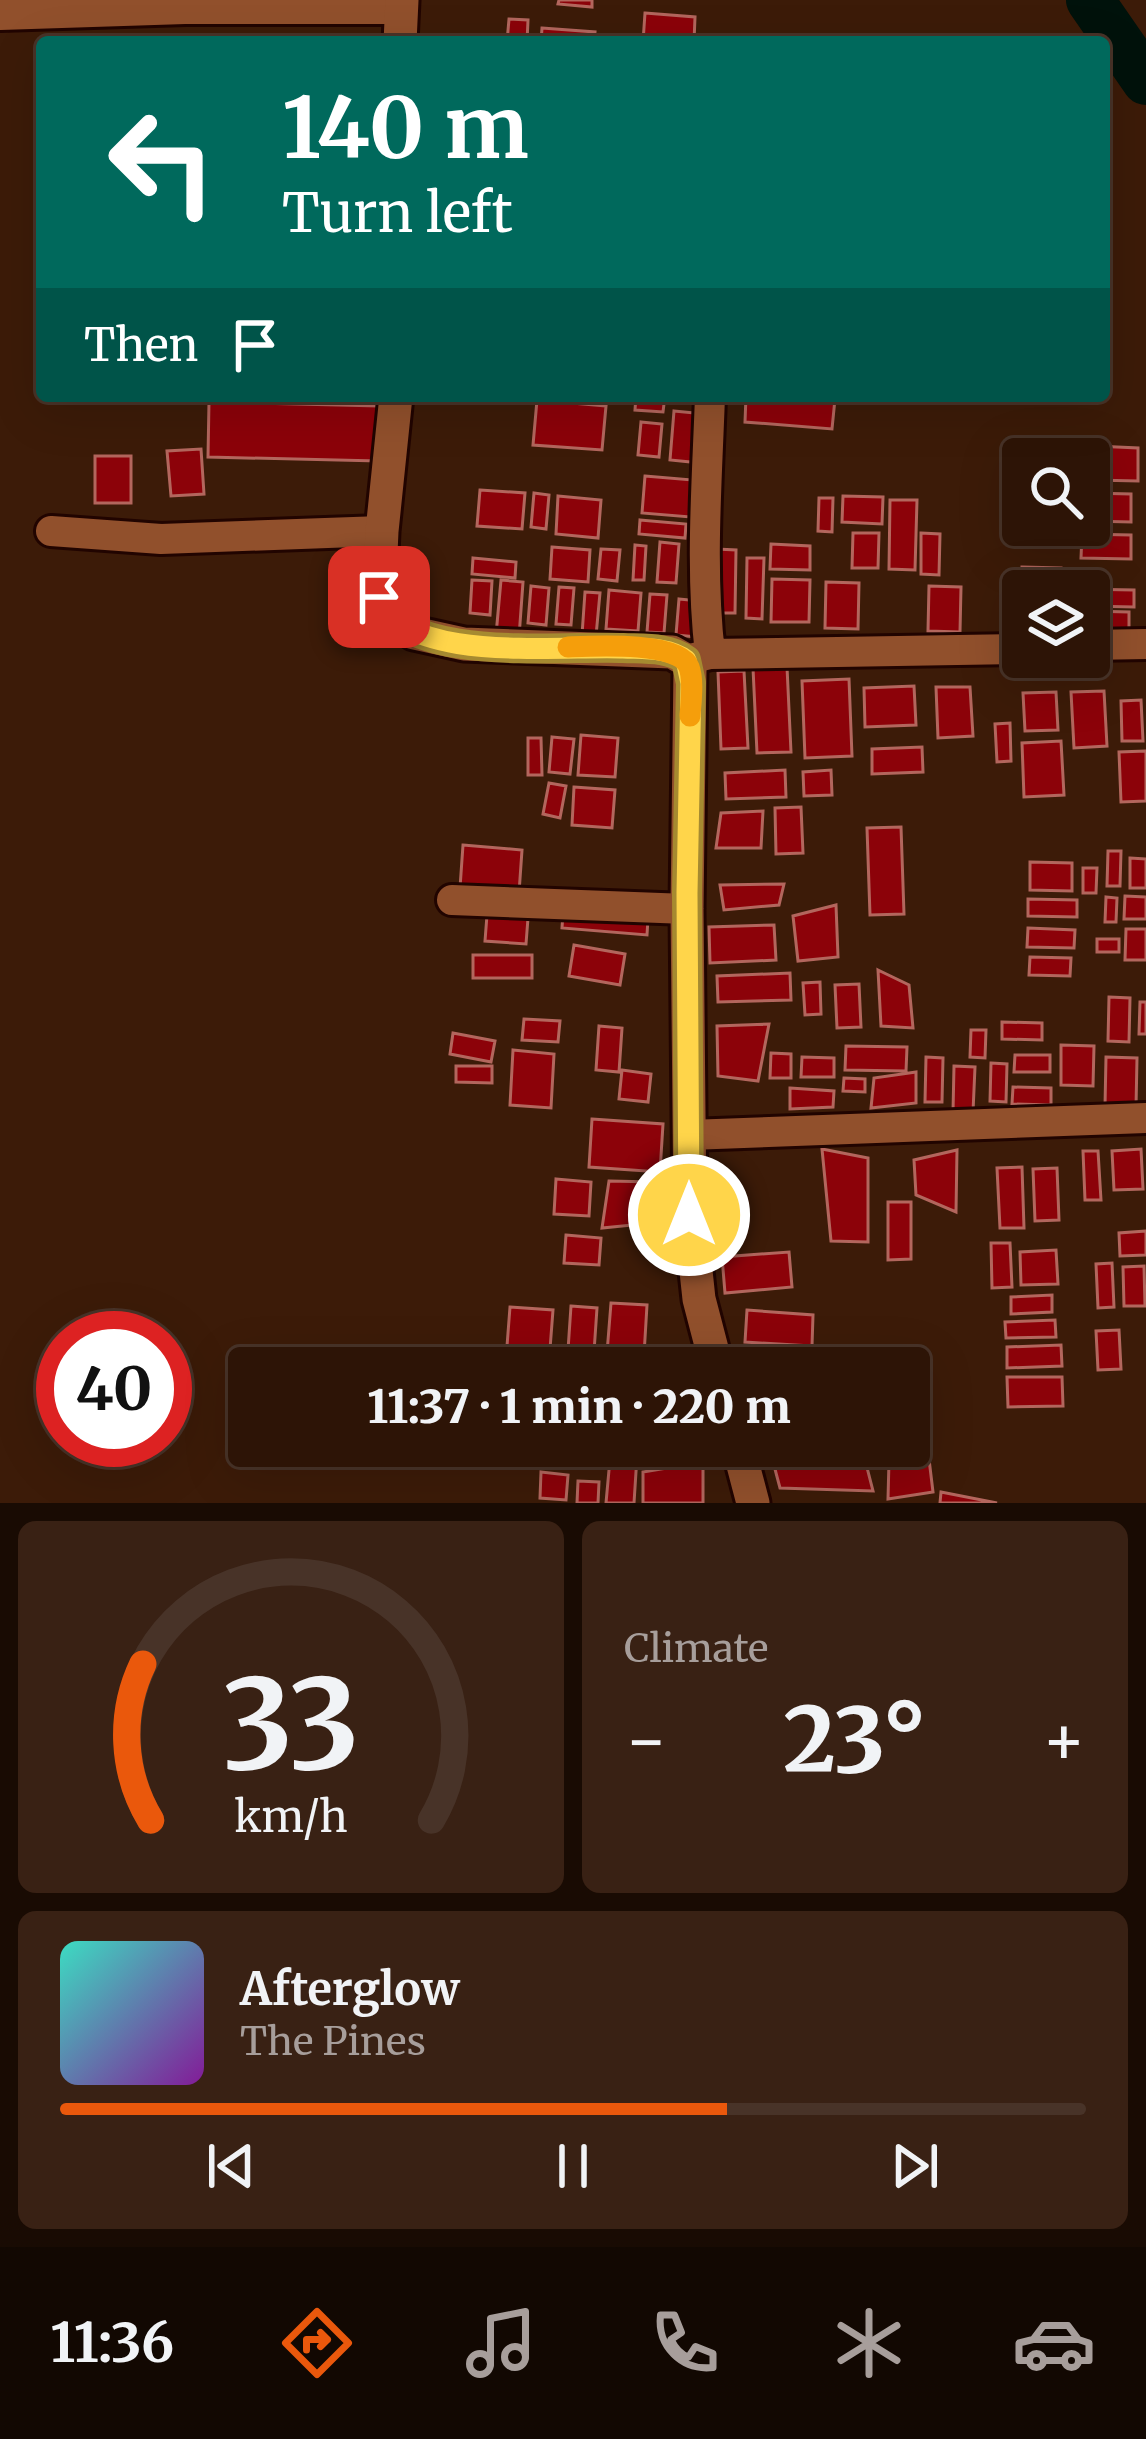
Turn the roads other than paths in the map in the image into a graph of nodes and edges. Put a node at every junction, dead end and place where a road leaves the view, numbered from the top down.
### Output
1 (0, 15) edge
2 (401, 17) edge
3 (395, 402) edge
4 (710, 402) edge
5 (51, 531) dead end
6 (382, 531) junction
7 (1146, 644) edge
8 (1110, 645) edge
9 (1002, 650) edge
10 (698, 657) junction
11 (452, 900) dead end
12 (687, 908) junction
13 (1146, 1118) edge
14 (689, 1135) junction
15 (712, 1347) edge
16 (744, 1467) edge
17 (753, 1503) edge

1 - 2 street
3 - 6 street
4 - 10 street
5 - 6 street
6 - 10 street
7 - 8 street
9 - 10 street
10 - 12 street
11 - 12 street
12 - 14 street
13 - 14 street
14 - 15 street
16 - 17 street

